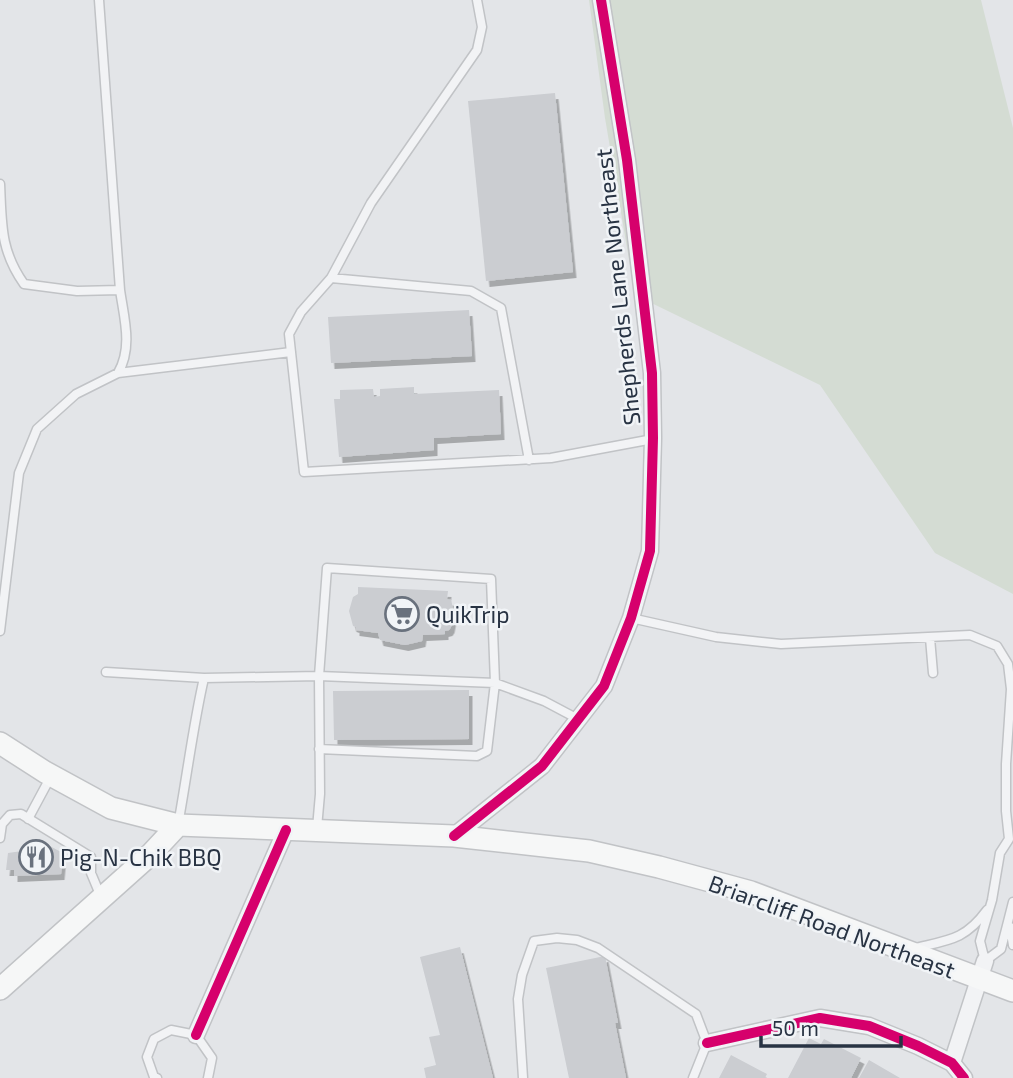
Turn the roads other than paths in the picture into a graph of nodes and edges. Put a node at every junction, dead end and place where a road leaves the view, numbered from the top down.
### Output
1 (99, 0) edge
2 (477, 0) edge
3 (601, 0) edge
4 (0, 184) edge
5 (331, 278) junction
6 (120, 290) junction
7 (291, 352) junction
8 (118, 373) junction
9 (653, 438) junction
10 (529, 460) junction
11 (631, 618) junction
12 (0, 631) edge
13 (930, 638) junction
14 (106, 672) dead end
15 (933, 673) dead end
16 (319, 676) junction
17 (204, 678) junction
18 (495, 683) junction
19 (578, 719) junction
20 (0, 743) edge
21 (319, 749) junction
22 (51, 776) junction
23 (28, 819) junction
24 (178, 825) junction
25 (286, 830) junction
26 (317, 831) junction
27 (454, 836) junction
28 (0, 838) edge
29 (1011, 840) edge
30 (102, 898) junction
31 (1013, 902) edge
32 (991, 905) junction
33 (1009, 919) junction
34 (1013, 945) edge
35 (905, 951) junction
36 (982, 970) junction
37 (0, 989) edge
38 (1013, 991) edge
39 (196, 1035) junction
40 (707, 1043) junction
41 (952, 1063) junction
42 (157, 1078) edge
43 (208, 1078) edge
44 (523, 1078) edge
45 (693, 1078) edge
46 (964, 1078) edge

1 - 6 lane
2 - 5 lane
3 - 9 street, Shepherds Lane Northeast
4 - 6 lane
5 - 7 lane
5 - 10 lane
6 - 8 lane
7 - 8 lane
7 - 10 lane
8 - 12 lane
9 - 10 lane
9 - 11 street, Shepherds Lane Northeast
11 - 13 lane
11 - 19 street, Shepherds Lane Northeast
13 - 15 lane
13 - 29 lane
14 - 17 lane
16 - 17 lane
16 - 18 lane
16 - 18 lane
16 - 21 lane
17 - 24 lane
18 - 19 lane
18 - 21 lane
19 - 27 street, Shepherds Lane Northeast
20 - 22 main road, Briarcliff Road Northeast
21 - 26 lane
22 - 23 lane
22 - 24 main road, Briarcliff Road Northeast
23 - 28 lane
23 - 30 lane
24 - 25 main road, Briarcliff Road Northeast
24 - 30 main road
25 - 26 main road, Briarcliff Road Northeast
25 - 39 street
26 - 27 main road, Briarcliff Road Northeast
27 - 35 main road, Briarcliff Road Northeast
29 - 32 lane
30 - 37 main road
31 - 33 lane
32 - 35 lane
32 - 36 lane
33 - 34 lane
33 - 36 lane
35 - 36 main road, Briarcliff Road Northeast
36 - 38 main road, Briarcliff Road Northeast
36 - 41 street
39 - 42 lane
39 - 43 lane
40 - 41 street
40 - 44 lane
40 - 45 lane
41 - 46 street

